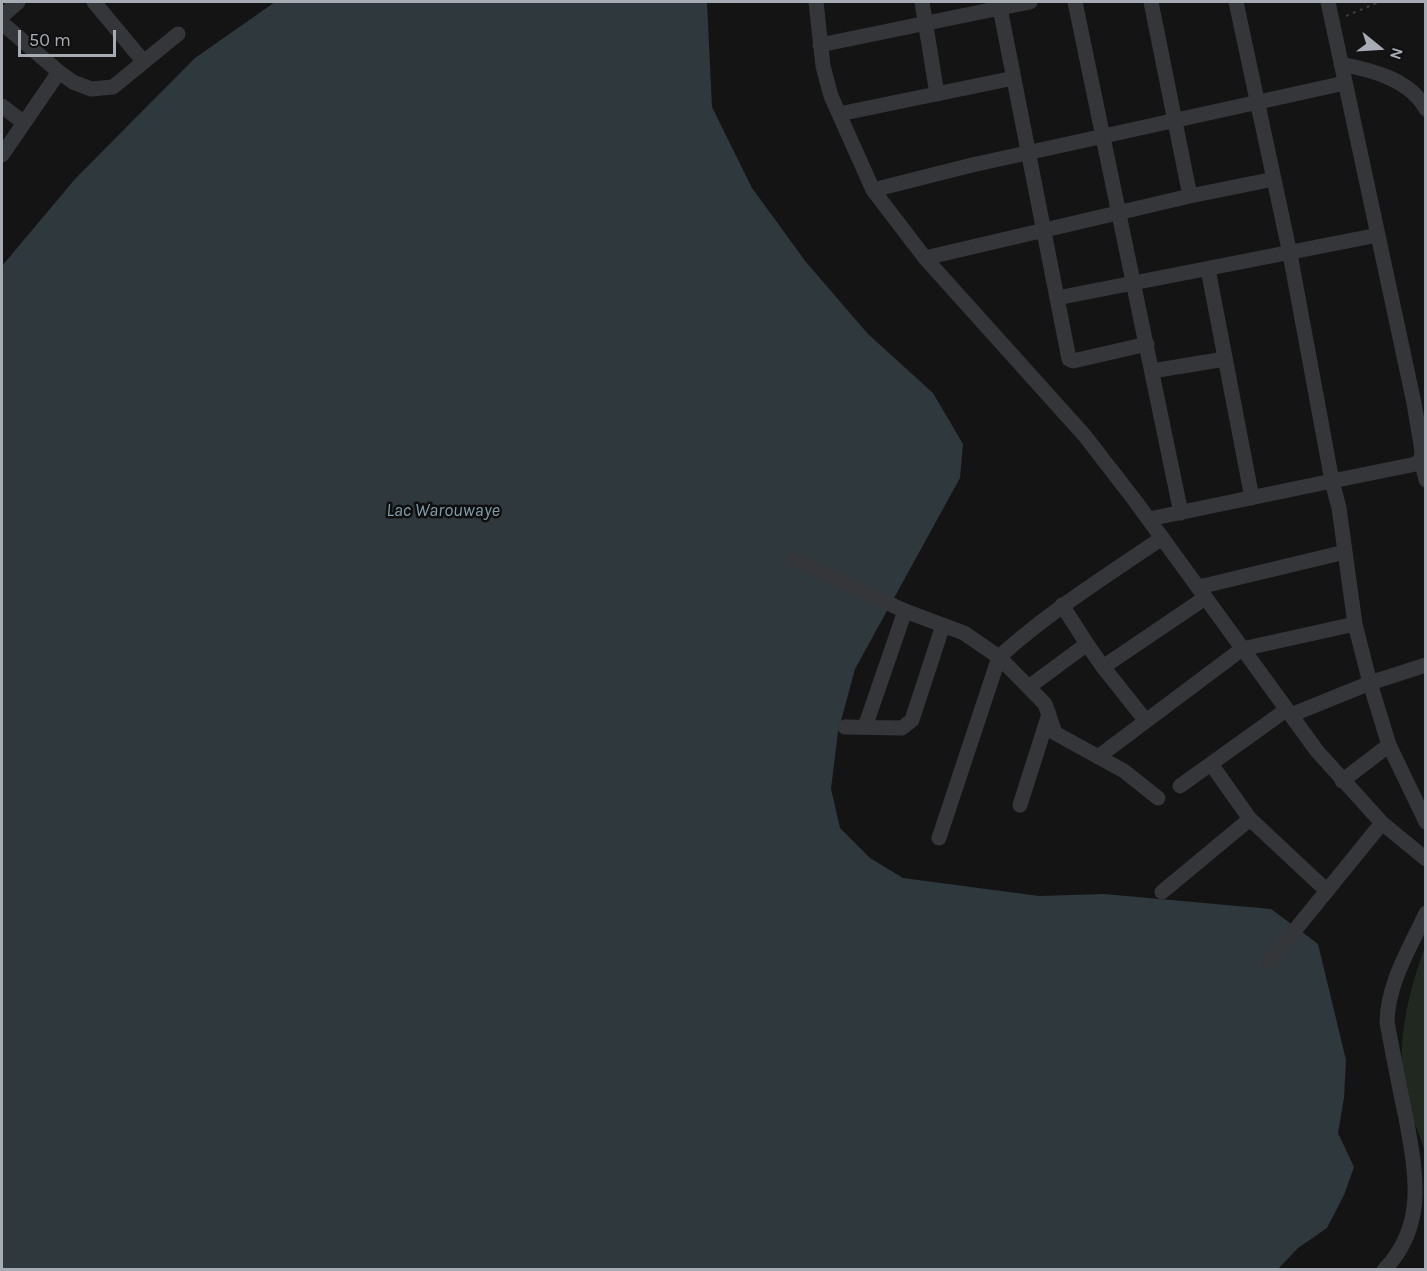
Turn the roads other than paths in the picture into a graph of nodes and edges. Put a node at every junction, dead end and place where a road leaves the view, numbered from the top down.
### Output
1 (18, 2) edge
2 (816, 2) edge
3 (921, 2) edge
4 (1030, 2) edge
5 (1075, 2) edge
6 (1152, 2) edge
7 (1236, 2) edge
8 (1328, 2) edge
9 (97, 3) edge
10 (999, 5) edge
11 (2, 16) edge
12 (926, 23) junction
13 (2, 24) edge
14 (178, 34) dead end
15 (820, 45) junction
16 (143, 61) junction
17 (1341, 64) junction
18 (59, 72) junction
19 (1014, 78) junction
20 (1345, 83) junction
21 (937, 94) junction
22 (1258, 102) junction
23 (2, 106) edge
24 (1425, 109) edge
25 (839, 114) junction
26 (1176, 121) junction
27 (24, 123) junction
28 (1103, 137) junction
29 (1029, 153) junction
30 (2, 155) edge
31 (1274, 179) junction
32 (873, 190) junction
33 (1190, 196) junction
34 (1120, 212) junction
35 (1044, 230) junction
36 (1378, 235) junction
37 (1290, 254) junction
38 (925, 258) junction
39 (1208, 270) junction
40 (1134, 283) junction
41 (1057, 298) junction
42 (1147, 344) junction
43 (1225, 359) junction
44 (1152, 371) junction
45 (1425, 411) edge
46 (1419, 434) junction
47 (1421, 459) junction
48 (1425, 480) edge
49 (1332, 481) junction
50 (1252, 498) junction
51 (1181, 513) junction
52 (1149, 519) junction
53 (1162, 537) junction
54 (1345, 552) junction
55 (794, 560) dead end
56 (1202, 593) junction
57 (1062, 605) junction
58 (905, 611) junction
59 (1355, 624) junction
60 (943, 625) junction
61 (1087, 644) junction
62 (1242, 649) junction
63 (999, 657) junction
64 (1425, 665) edge
65 (1103, 667) junction
66 (1370, 683) junction
67 (1030, 686) junction
68 (1288, 712) junction
69 (1049, 714) junction
70 (1146, 721) junction
71 (845, 727) dead end
72 (865, 727) junction
73 (1389, 745) junction
74 (1098, 757) junction
75 (1211, 764) junction
76 (1342, 781) junction
77 (1180, 786) dead end
78 (1158, 798) dead end
79 (1020, 805) dead end
80 (1251, 819) junction
81 (1425, 822) edge
82 (1382, 823) junction
83 (939, 838) dead end
84 (1425, 859) edge
85 (1326, 890) junction
86 (1162, 892) dead end
87 (1425, 913) edge
88 (1269, 962) dead end
89 (1384, 1269) edge

1 - 11 street
2 - 15 street
3 - 12 street
4 - 10 street
5 - 28 street
6 - 26 street
7 - 22 street
8 - 17 street
9 - 16 street
10 - 12 street
10 - 19 street
12 - 15 street
12 - 21 street
13 - 18 street
14 - 16 street
15 - 25 street
16 - 18 street
17 - 20 street
17 - 24 street
18 - 27 street
19 - 21 street
19 - 29 street
20 - 22 street
20 - 36 street
21 - 25 street
22 - 26 street
22 - 31 street
23 - 27 street
25 - 32 street
26 - 28 street
26 - 33 street
27 - 30 street
28 - 29 street
28 - 34 street
29 - 32 street
29 - 35 street
31 - 33 street
31 - 37 street
32 - 38 street
33 - 34 street
34 - 35 street
34 - 40 street
35 - 38 street
35 - 41 street
36 - 37 street
36 - 46 street
37 - 39 street
37 - 49 street
38 - 52 street
39 - 40 street
39 - 43 street
40 - 41 street
40 - 42 street
41 - 42 street
42 - 44 street
43 - 44 street
43 - 50 street
44 - 51 street
45 - 46 street
46 - 47 street
47 - 48 street
47 - 49 street
49 - 50 street
49 - 54 street
50 - 51 street
51 - 52 street
52 - 53 street
53 - 56 street
53 - 57 street
54 - 56 street
54 - 59 street
55 - 58 street
56 - 62 street
56 - 65 street
57 - 61 street
57 - 63 street
58 - 60 street
58 - 72 street
59 - 62 street
59 - 66 street
60 - 63 street
60 - 72 street
61 - 65 street
61 - 67 street
62 - 68 street
62 - 70 street
63 - 67 street
63 - 83 street
64 - 66 street
65 - 70 street
66 - 68 street
66 - 73 street
67 - 69 street
68 - 75 street
68 - 76 street
69 - 74 street
69 - 79 street
70 - 74 street
71 - 72 street
73 - 76 street
73 - 81 street
74 - 78 street
75 - 77 street
75 - 80 street
76 - 82 street
80 - 85 street
80 - 86 street
82 - 84 street
82 - 85 street
85 - 88 street
87 - 89 street

